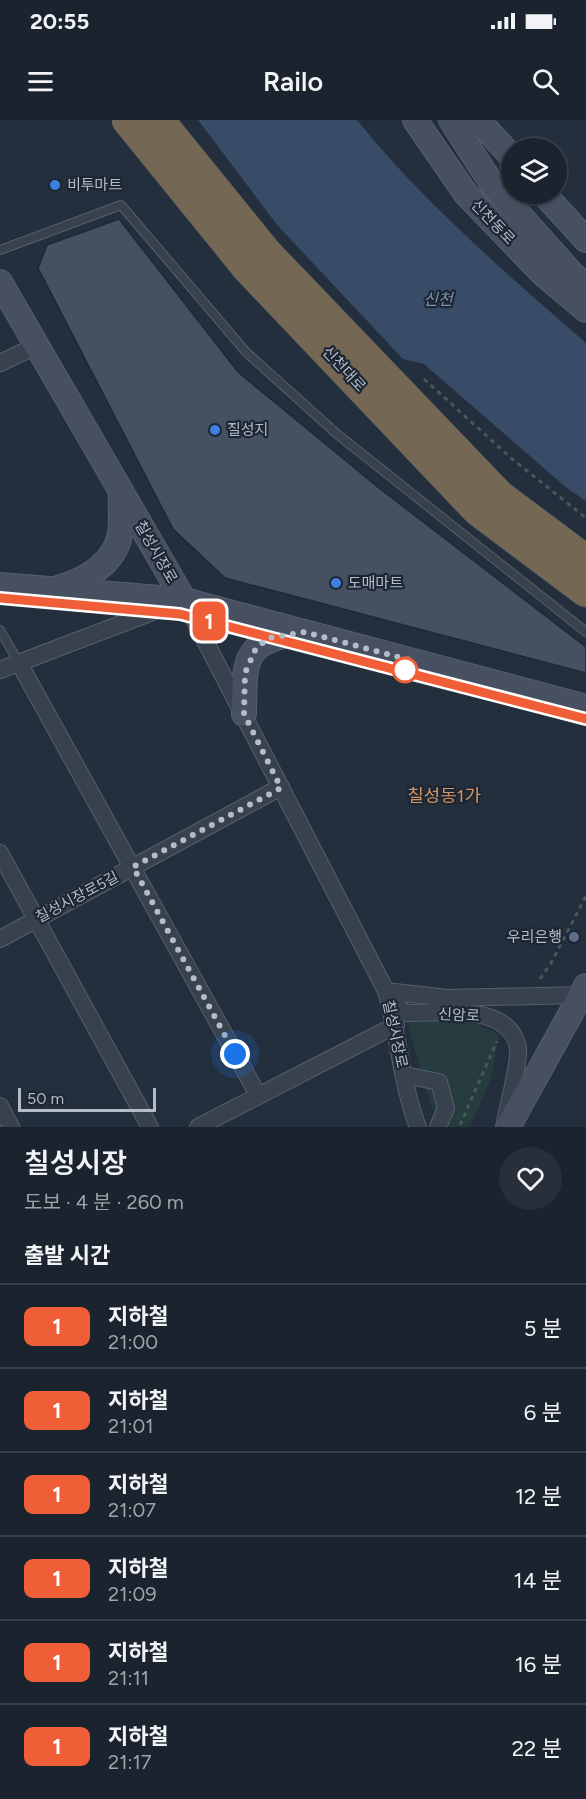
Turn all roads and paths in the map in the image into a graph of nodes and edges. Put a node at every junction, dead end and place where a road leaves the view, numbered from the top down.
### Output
1 (128, 120) edge
2 (158, 120) edge
3 (415, 120) edge
4 (451, 120) edge
5 (478, 120) edge
6 (501, 145) edge
7 (553, 204) edge
8 (586, 240) edge
9 (0, 250) edge
10 (0, 282) edge
11 (586, 285) edge
12 (6, 300) edge
13 (586, 310) edge
14 (36, 346) junction
15 (0, 363) edge
16 (121, 491) junction
17 (586, 561) edge
18 (0, 585) edge
19 (52, 589) junction
20 (586, 591) edge
21 (184, 600) junction
22 (0, 630) edge
23 (305, 632) junction
24 (586, 632) edge
25 (19, 663) junction
26 (0, 670) edge
27 (586, 707) edge
28 (244, 714) junction
29 (281, 788) junction
30 (0, 853) edge
31 (133, 867) junction
32 (35, 920) junction
33 (0, 939) edge
34 (584, 990) edge
35 (386, 991) junction
36 (396, 1025) junction
37 (404, 1075) junction
38 (258, 1095) junction
39 (0, 1107) edge
40 (11, 1127) edge
41 (150, 1127) edge
42 (198, 1127) edge
43 (418, 1127) edge
44 (438, 1127) edge
45 (506, 1127) edge

1 - 20 highway, 신천대로
2 - 17 highway, 신천대로
3 - 13 street, 신천동로
4 - 11 street, 신천동로
5 - 6 street
7 - 8 street
9 - 24 lane
10 - 12 street, 칠성시장로
12 - 14 street, 칠성시장로
14 - 15 street
14 - 16 street, 칠성시장로
16 - 19 street
16 - 21 street, 칠성시장로
18 - 19 street
19 - 21 street
21 - 23 street
21 - 25 street
21 - 28 street, 칠성시장로
22 - 25 lane
23 - 27 street
23 - 28 street
25 - 26 street
25 - 31 street
28 - 29 street, 칠성시장로
29 - 31 street, 칠성시장로5길
29 - 35 street, 칠성시장로
30 - 32 street
31 - 32 street, 칠성시장로5길
31 - 38 street
32 - 33 street, 칠성시장로5길
32 - 41 street
34 - 35 street
34 - 45 street, 신암로
35 - 36 street, 칠성시장로
35 - 45 street, 신암로
36 - 37 street, 칠성시장로
36 - 38 street
37 - 43 street, 칠성시장로
37 - 44 street
38 - 42 street
39 - 40 street

